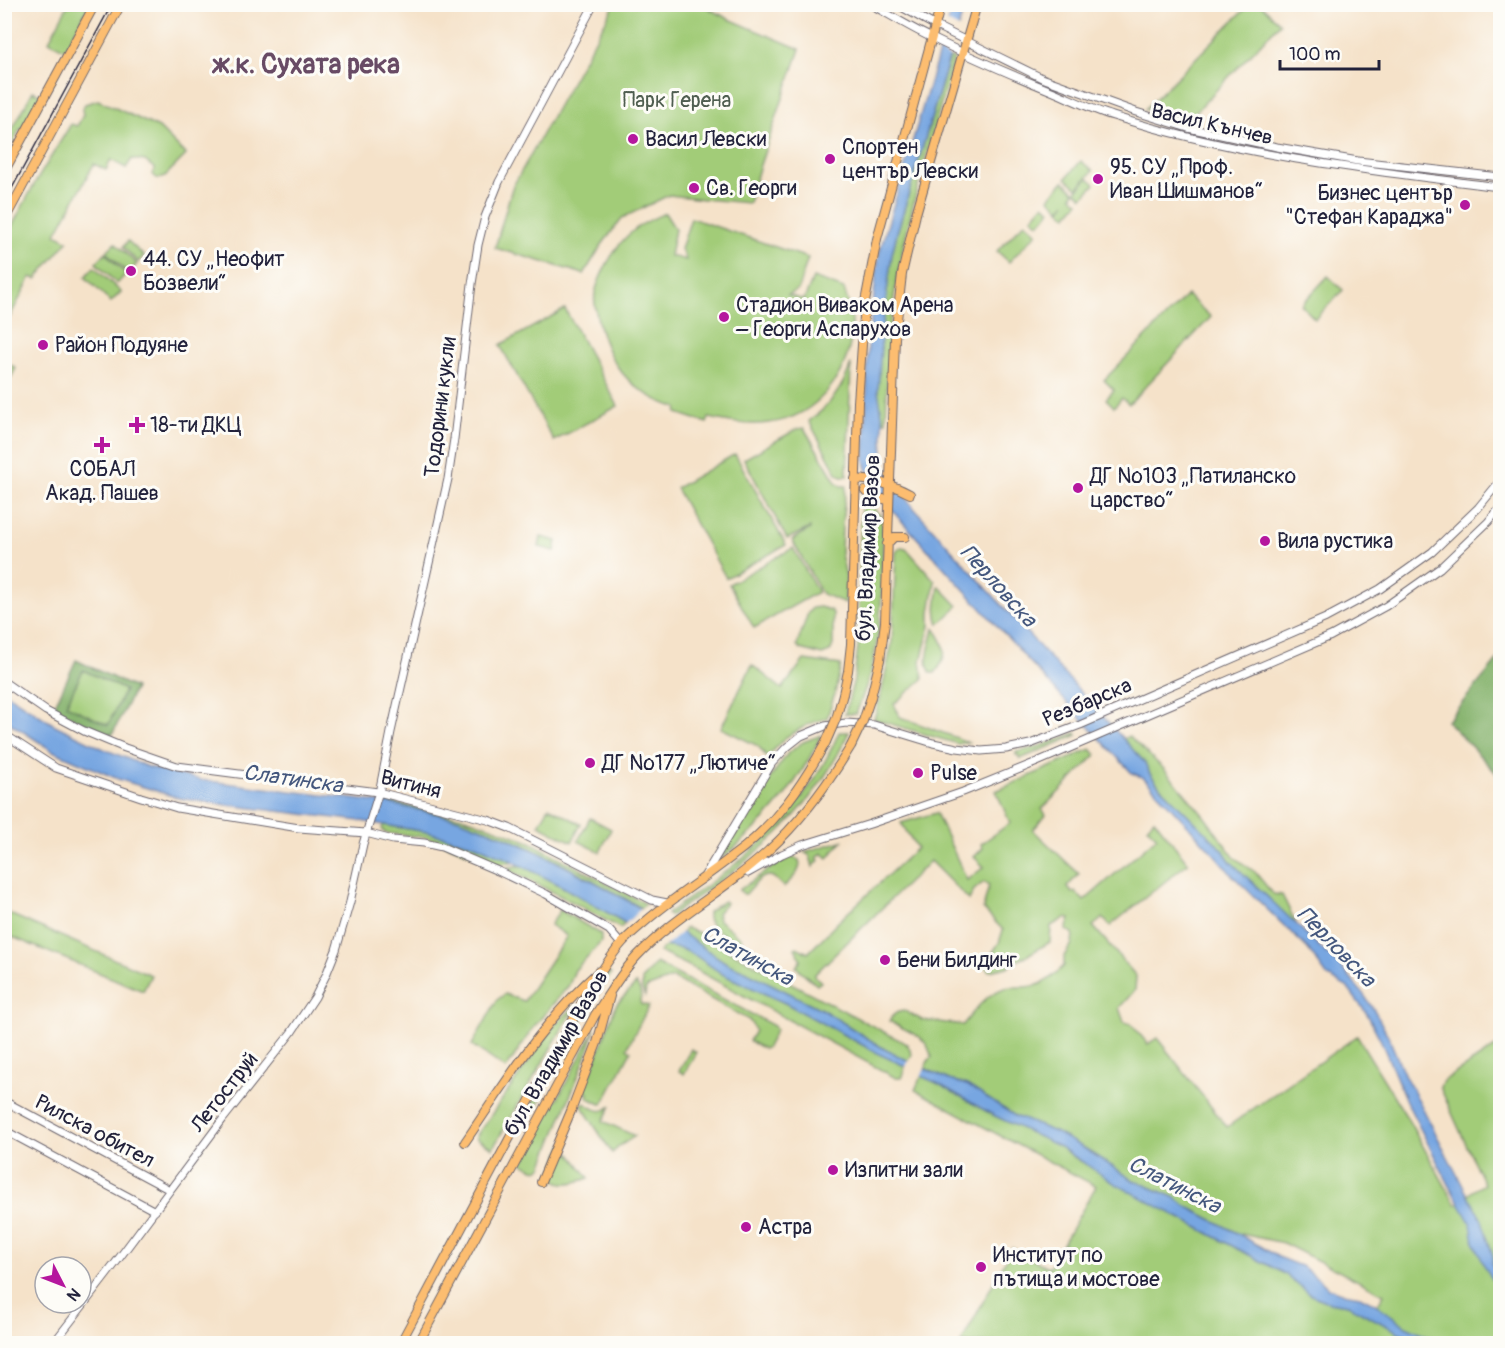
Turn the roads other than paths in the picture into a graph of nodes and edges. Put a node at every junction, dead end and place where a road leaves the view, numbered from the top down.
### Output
1 (95, 4) edge
2 (121, 4) edge
3 (594, 4) edge
4 (870, 4) edge
5 (896, 4) edge
6 (941, 4) edge
7 (977, 4) edge
8 (938, 27) junction
9 (935, 39) junction
10 (963, 39) junction
11 (960, 51) junction
12 (4, 172) edge
13 (1500, 177) edge
14 (1500, 187) edge
15 (4, 221) edge
16 (855, 479) junction
17 (1500, 480) edge
18 (889, 484) junction
19 (865, 490) dead end
20 (910, 494) dead end
21 (889, 500) junction
22 (1500, 507) edge
23 (906, 537) dead end
24 (887, 544) junction
25 (4, 682) edge
26 (4, 734) edge
27 (378, 796) junction
28 (366, 833) junction
29 (703, 878) junction
30 (728, 884) junction
31 (668, 903) junction
32 (621, 944) junction
33 (606, 965) junction
34 (612, 990) junction
35 (4, 1101) edge
36 (4, 1130) edge
37 (465, 1142) dead end
38 (541, 1182) dead end
39 (170, 1190) junction
40 (154, 1211) junction
41 (53, 1344) edge
42 (400, 1344) edge
43 (418, 1344) edge

1 - 12 main road
2 - 15 main road
3 - 27 street, Тодорини кукли
4 - 9 street, Васил Кънчев
5 - 8 street, Васил Кънчев
6 - 8 main road, бул. Владимир Вазов
7 - 10 main road, бул. Владимир Вазов
8 - 9 main road, бул. Владимир Вазов
8 - 10 street, Васил Кънчев
9 - 11 street, Васил Кънчев
9 - 16 main road, бул. Владимир Вазов
10 - 11 main road, бул. Владимир Вазов
10 - 13 street, Васил Кънчев
11 - 14 street, Васил Кънчев
11 - 18 main road, бул. Владимир Вазов
16 - 18 main road
16 - 29 main road, бул. Владимир Вазов, bridge
17 - 29 street, Резбарска
18 - 20 main road
18 - 21 main road, бул. Владимир Вазов
19 - 21 main road
21 - 24 main road, бул. Владимир Вазов
22 - 30 street, Резбарска
23 - 24 main road
24 - 30 main road, бул. Владимир Вазов, bridge
25 - 27 street, Витиня
26 - 28 street
27 - 28 street, Тодорини кукли
27 - 31 street, Витиня
28 - 32 street
28 - 39 street, Летоструй
29 - 31 main road, бул. Владимир Вазов
30 - 34 main road, бул. Владимир Вазов
31 - 32 main road, бул. Владимир Вазов
32 - 33 main road, бул. Владимир Вазов
33 - 37 main road
33 - 42 main road, бул. Владимир Вазов
34 - 38 main road
34 - 43 main road, бул. Владимир Вазов
35 - 39 street, Рилска обител
36 - 40 street, Рилска обител
39 - 40 street, Летоструй
40 - 41 street, Летоструй

